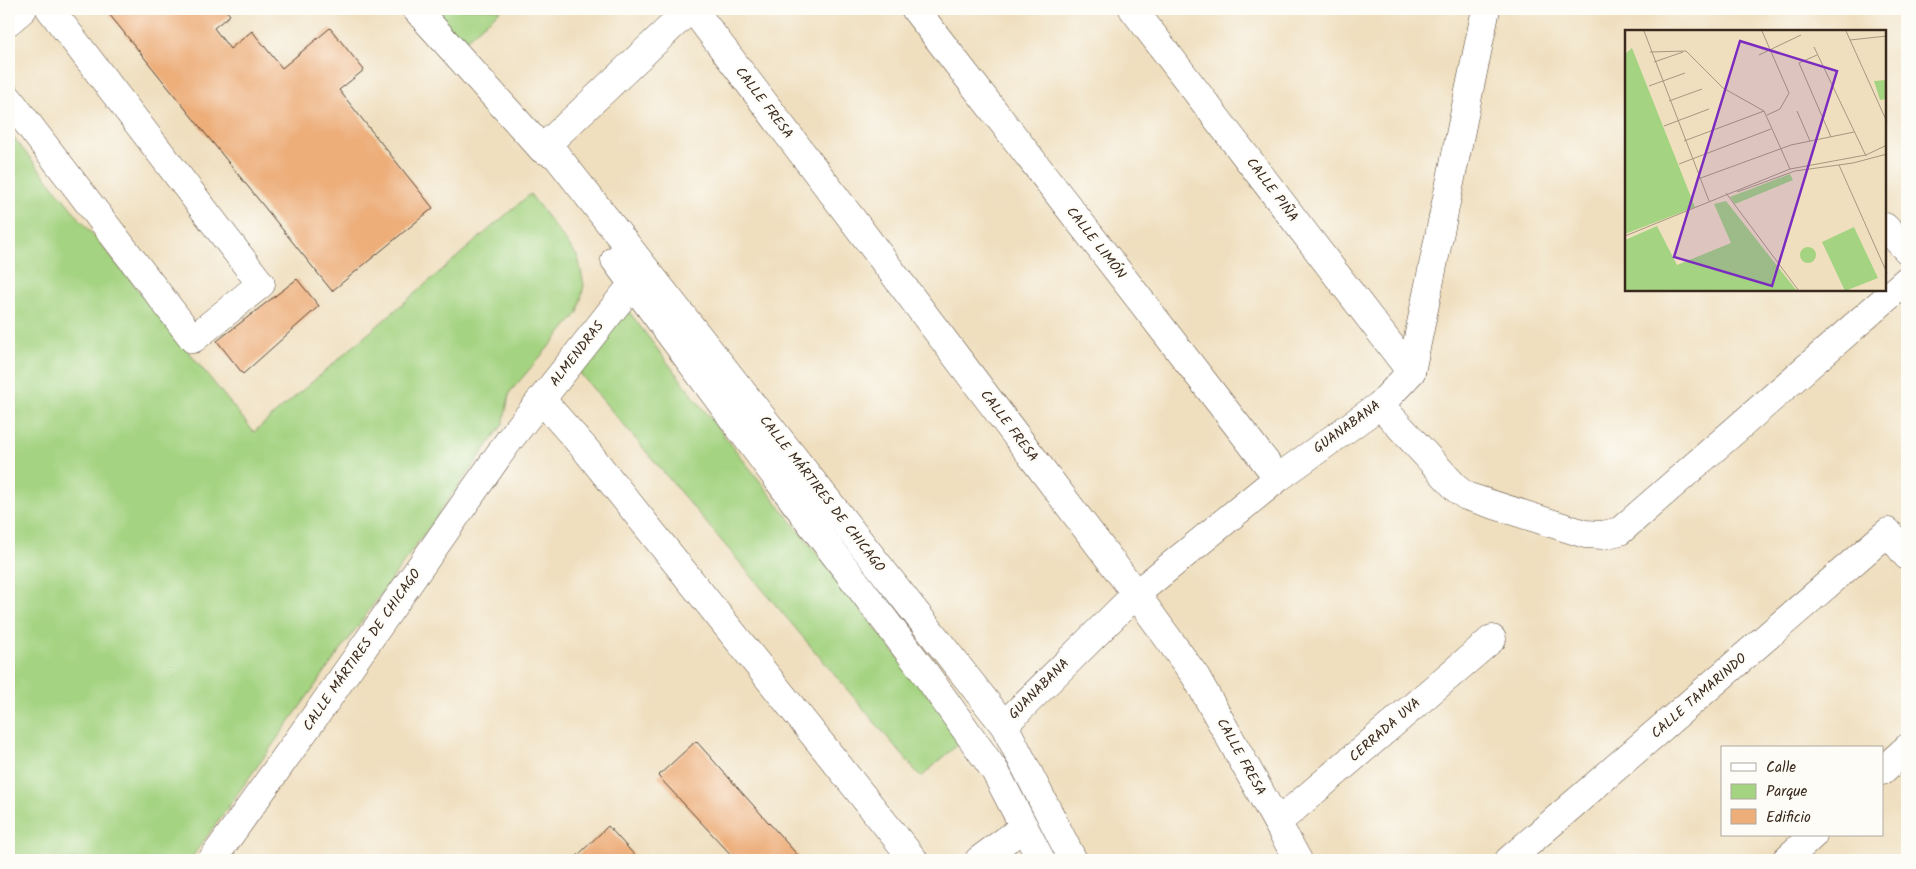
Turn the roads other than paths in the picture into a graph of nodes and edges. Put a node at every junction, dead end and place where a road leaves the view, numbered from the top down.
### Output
1 (23, 9) edge
2 (50, 9) edge
3 (416, 9) edge
4 (692, 9) edge
5 (915, 9) edge
6 (1133, 9) edge
7 (1486, 9) edge
8 (9, 21) edge
9 (9, 99) edge
10 (542, 150) junction
11 (1886, 228) edge
12 (1907, 250) edge
13 (639, 277) junction
14 (1907, 280) edge
15 (1411, 372) junction
16 (541, 399) junction
17 (1380, 405) junction
18 (510, 439) joint
19 (1278, 478) junction
20 (1907, 556) edge
21 (1136, 594) junction
22 (1492, 639) dead end
23 (1004, 725) junction
24 (1907, 748) edge
25 (1884, 769) edge
26 (1278, 822) junction
27 (1024, 827) junction
28 (1812, 836) edge
29 (212, 860) edge
30 (914, 860) edge
31 (979, 860) edge
32 (1041, 860) edge
33 (1073, 860) edge
34 (1298, 860) edge
35 (1509, 860) edge
36 (1786, 860) edge

1 - 8 street
2 - 9 street
3 - 10 street, CALLE MÁRTIRES DE CHICAGO
4 - 10 street
4 - 21 street, CALLE FRESA
5 - 19 street, CALLE LIMÓN
6 - 15 street, CALLE PIÑA
7 - 15 street
10 - 13 street, CALLE MÁRTIRES DE CHICAGO
11 - 12 street
13 - 16 street, ALMENDRAS
13 - 23 street, CALLE MÁRTIRES DE CHICAGO
13 - 27 street, CALLE MÁRTIRES DE CHICAGO
14 - 17 street
15 - 17 street, GUANABANA
16 - 18 street, ALMENDRAS
16 - 30 street
17 - 19 street, GUANABANA
18 - 29 street, CALLE MÁRTIRES DE CHICAGO
19 - 21 street, GUANABANA
20 - 35 street, CALLE TAMARINDO
21 - 23 street, GUANABANA
21 - 26 street, CALLE FRESA
22 - 26 street, CERRADA UVA
23 - 33 street, CALLE MÁRTIRES DE CHICAGO
24 - 25 street
26 - 34 street, CALLE FRESA
27 - 31 street
27 - 32 street, CALLE MÁRTIRES DE CHICAGO
28 - 36 street

